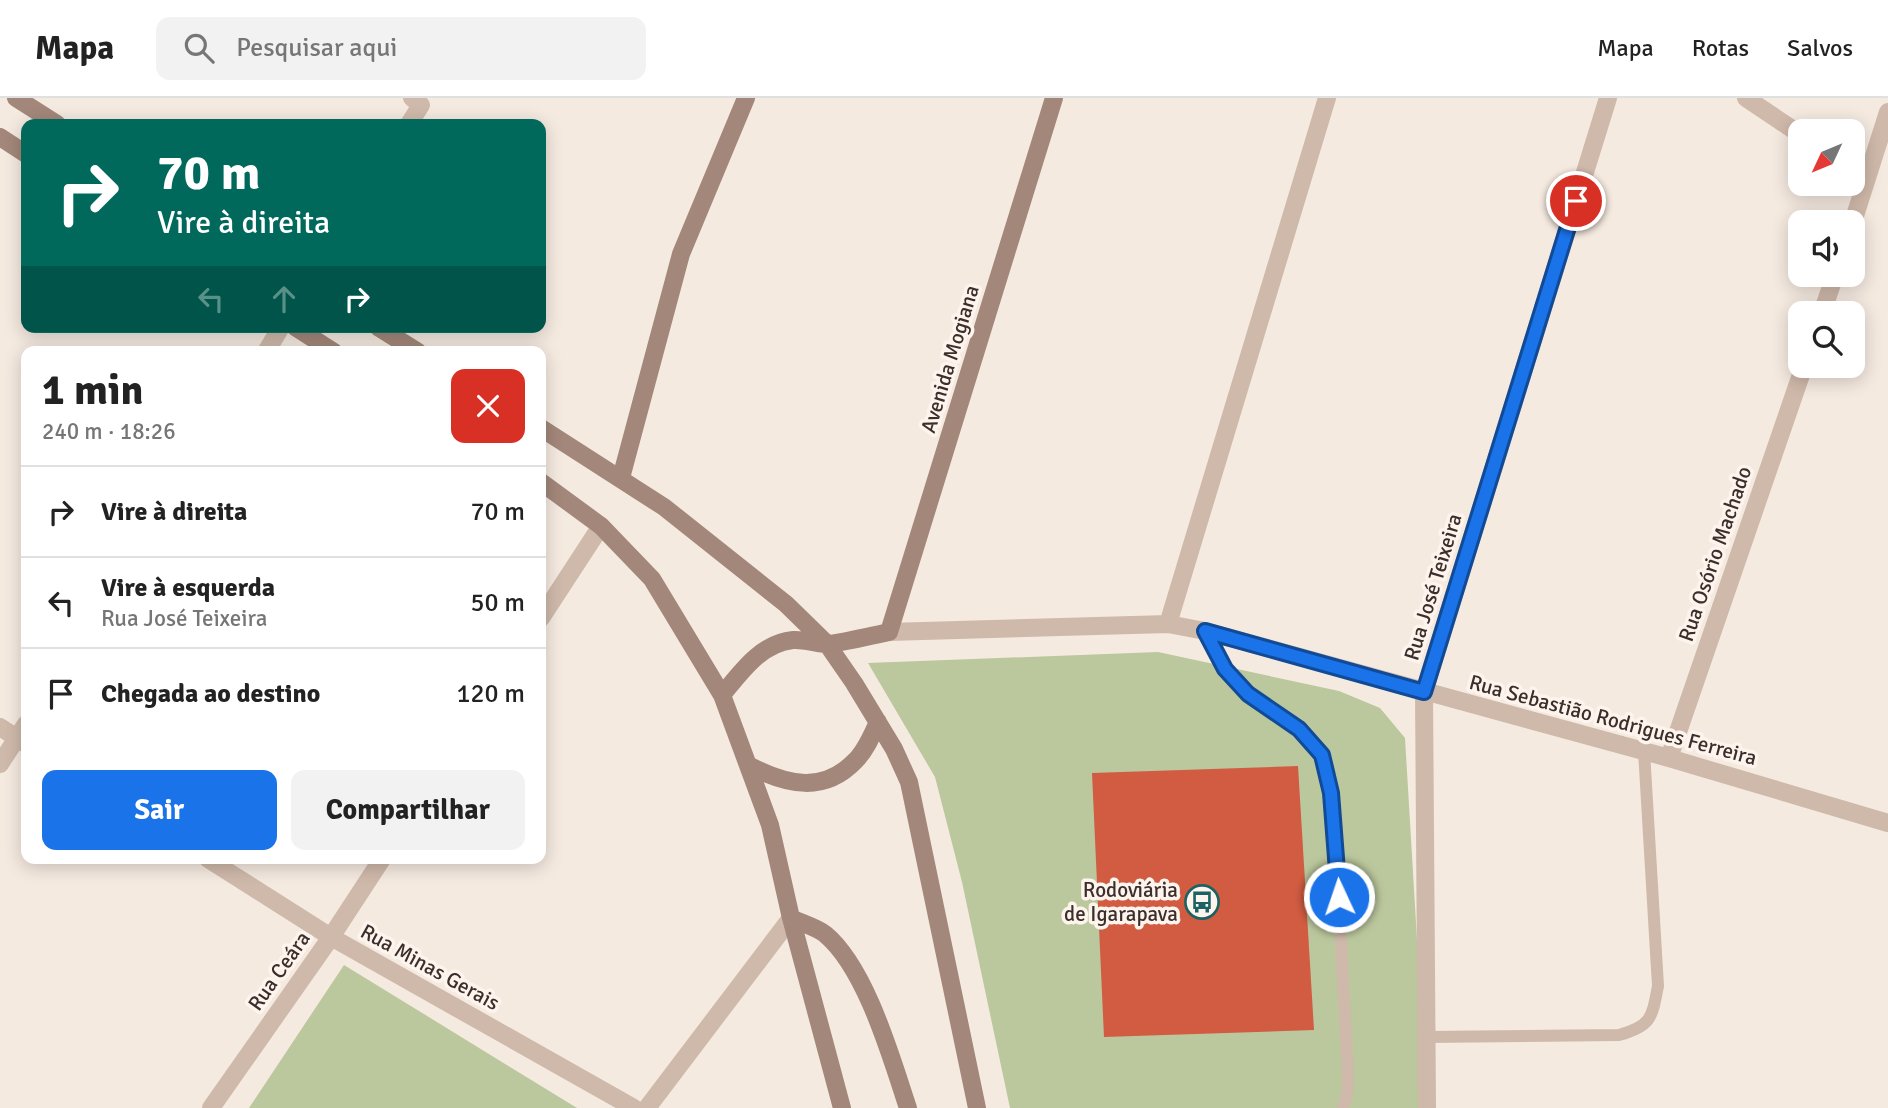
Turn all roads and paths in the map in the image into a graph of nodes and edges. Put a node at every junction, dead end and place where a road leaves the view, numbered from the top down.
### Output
1 (16, 98) edge
2 (746, 98) edge
3 (1054, 98) edge
4 (1327, 98) edge
5 (1608, 98) edge
6 (1746, 98) edge
7 (416, 101) edge
8 (1888, 112) edge
9 (49, 119) edge
10 (411, 119) edge
11 (1788, 126) edge
12 (0, 137) edge
13 (21, 151) edge
14 (1866, 162) edge
15 (304, 333) edge
16 (388, 333) edge
17 (325, 346) edge
18 (408, 346) edge
19 (1800, 378) edge
20 (546, 431) edge
21 (621, 478) junction
22 (546, 486) edge
23 (601, 526) junction
24 (546, 610) edge
25 (1168, 624) junction
26 (1205, 631) junction
27 (889, 632) junction
28 (827, 645) junction
29 (1424, 692) junction
30 (722, 695) junction
31 (878, 722) junction
32 (0, 727) edge
33 (21, 735) edge
34 (21, 738) edge
35 (1644, 751) junction
36 (1669, 758) junction
37 (0, 764) edge
38 (750, 766) junction
39 (1888, 823) edge
40 (216, 864) edge
41 (379, 864) edge
42 (791, 918) junction
43 (331, 937) junction
44 (1427, 1037) junction
45 (211, 1108) edge
46 (634, 1108) edge
47 (647, 1108) edge
48 (842, 1108) edge
49 (908, 1108) edge
50 (977, 1108) edge
51 (1343, 1108) edge
52 (1427, 1108) edge

1 - 9 main road
2 - 21 main road
3 - 27 main road, Avenida Mogiana
4 - 25 street
5 - 29 street, Rua José Teixeira
6 - 11 street
7 - 10 street
8 - 14 street
12 - 13 main road
15 - 17 main road
16 - 18 main road
19 - 36 street, Rua Osório Machado
20 - 21 main road
21 - 28 main road
22 - 23 main road
23 - 24 street
23 - 30 main road
25 - 26 street, Rua Sebastião Rodrigues Ferreira
25 - 27 street, Rua Sebastião Rodrigues Ferreira
26 - 29 street, Rua Sebastião Rodrigues Ferreira
26 - 51 lane
27 - 28 main road, Rua Sebastião Rodrigues Ferreira
28 - 30 main road
28 - 31 main road
29 - 35 street, Rua Sebastião Rodrigues Ferreira
29 - 44 street, Rua José Teixeira
30 - 38 main road
31 - 38 main road
31 - 50 main road
32 - 33 street
34 - 37 street
35 - 36 street, Rua Sebastião Rodrigues Ferreira
35 - 44 lane
36 - 39 street, Rua Sebastião Rodrigues Ferreira
38 - 42 main road
40 - 43 street, Rua Minas Gerais
41 - 43 street, Rua Ceára
42 - 47 street
42 - 48 main road
42 - 49 main road
43 - 45 street, Rua Ceára
43 - 46 street, Rua Minas Gerais
44 - 52 street, Rua José Teixeira

